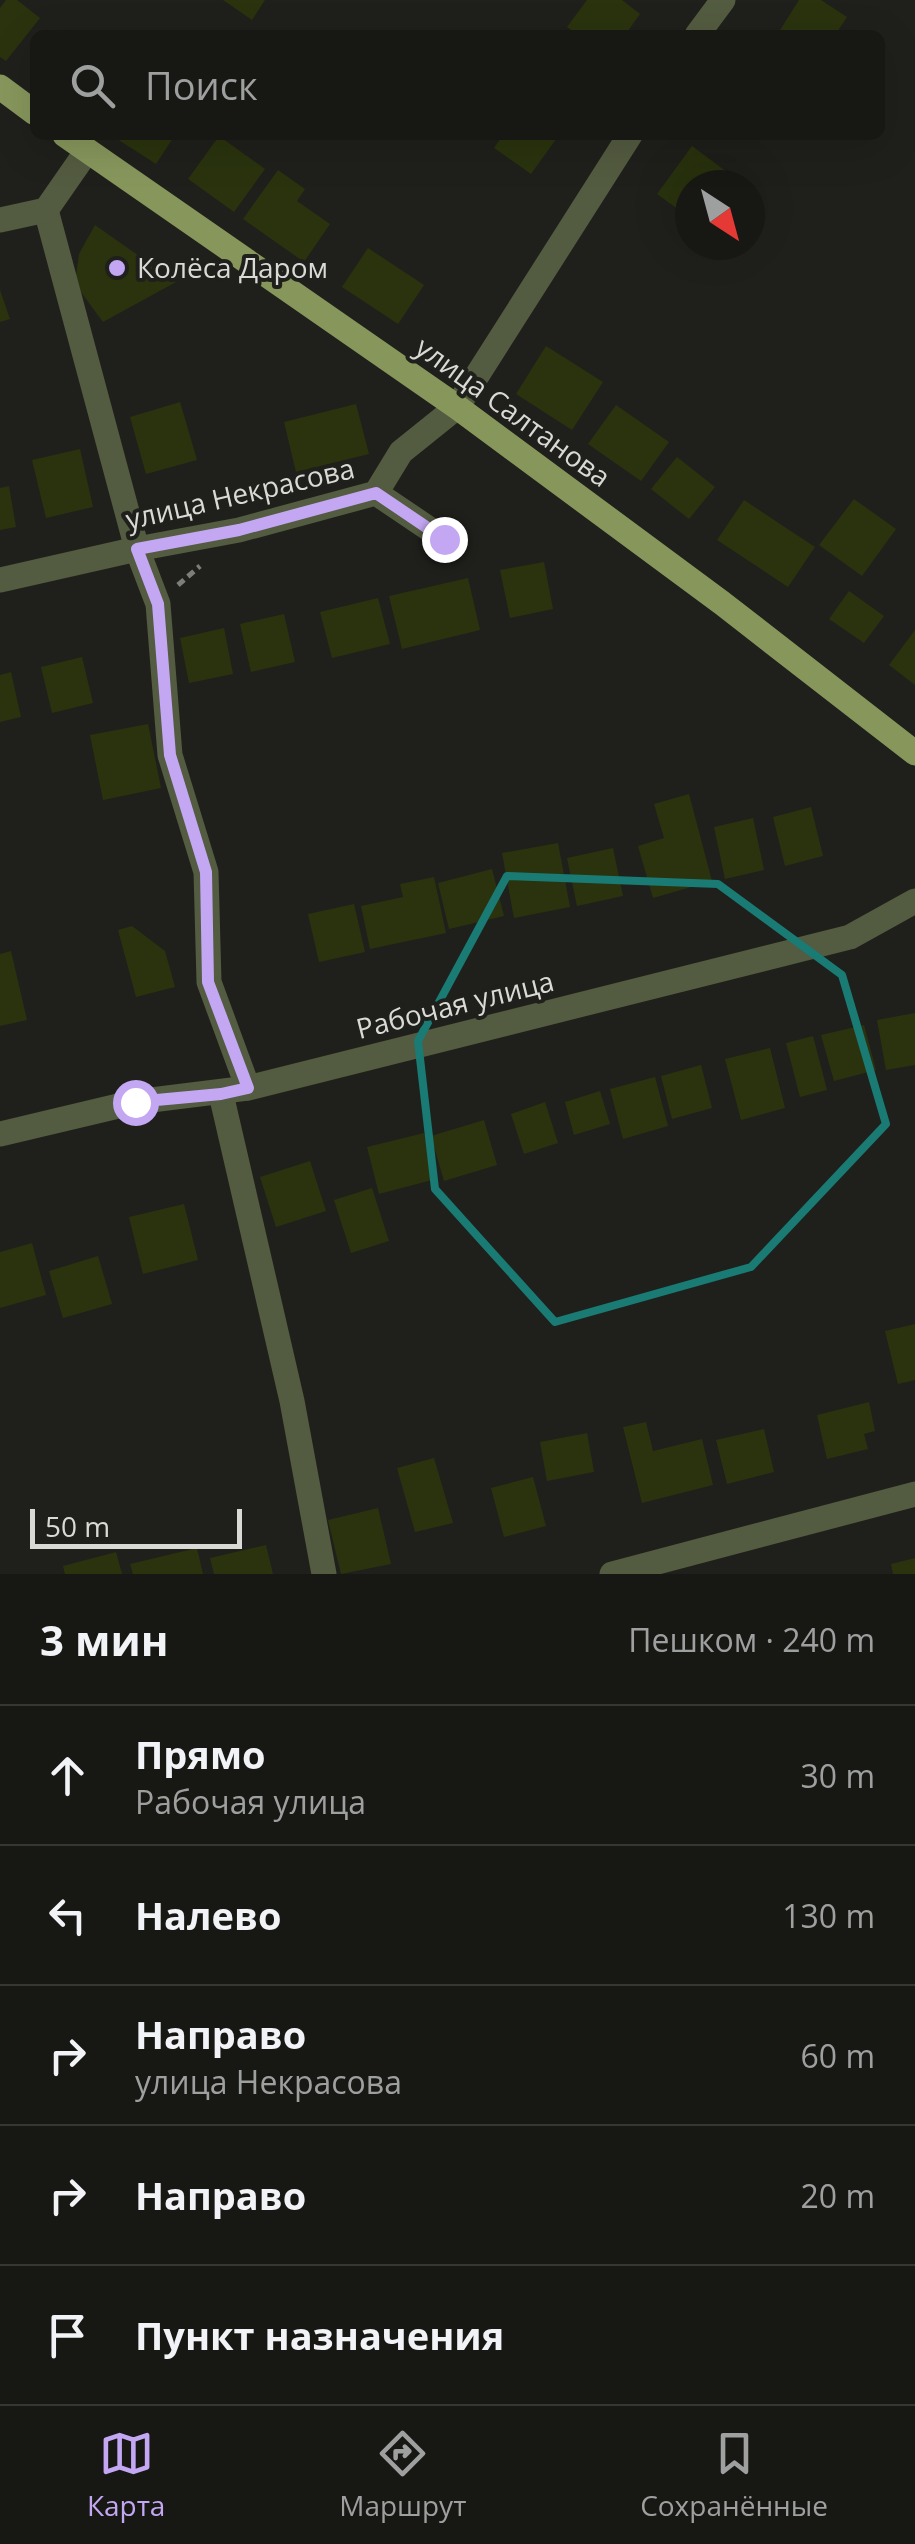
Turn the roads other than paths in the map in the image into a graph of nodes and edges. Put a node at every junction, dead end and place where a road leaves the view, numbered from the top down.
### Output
1 (722, 0) edge
2 (701, 30) edge
3 (0, 88) edge
4 (30, 109) edge
5 (71, 140) edge
6 (627, 140) edge
7 (87, 151) junction
8 (46, 210) junction
9 (0, 220) edge
10 (457, 407) junction
11 (376, 493) junction
12 (444, 539) dead end
13 (137, 549) junction
14 (0, 580) edge
15 (915, 753) edge
16 (915, 900) edge
17 (248, 1088) junction
18 (221, 1094) junction
19 (0, 1134) edge
20 (915, 1494) edge
21 (324, 1574) edge
22 (612, 1574) edge

1 - 2 street
3 - 4 main road
5 - 7 main road, улица Салтанова
6 - 10 street, улица Некрасова
7 - 8 street
7 - 10 main road, улица Салтанова
8 - 9 street
8 - 13 street
10 - 11 street, улица Некрасова
10 - 15 main road, улица Салтанова
11 - 12 street
11 - 13 street, улица Некрасова
13 - 14 street, улица Некрасова
13 - 17 street
16 - 17 street, Рабочая улица
17 - 18 street, Рабочая улица
18 - 19 street, Рабочая улица
18 - 21 street
20 - 22 street

